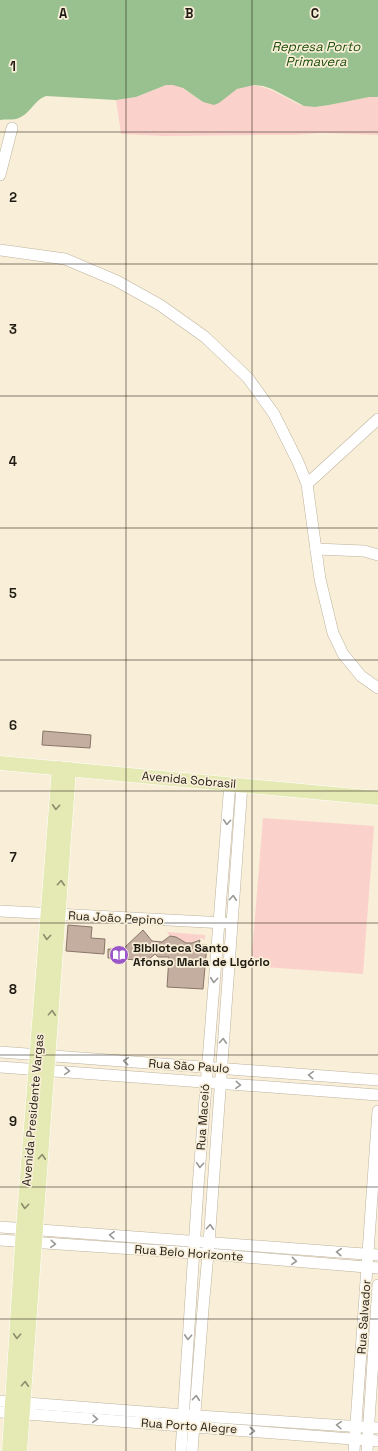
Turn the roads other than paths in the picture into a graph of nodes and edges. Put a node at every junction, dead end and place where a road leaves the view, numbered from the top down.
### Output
1 (12, 128) dead end
2 (0, 175) edge
3 (0, 250) edge
4 (378, 419) edge
5 (307, 484) junction
6 (316, 549) junction
7 (378, 555) edge
8 (378, 688) edge
9 (0, 763) edge
10 (64, 769) junction
11 (236, 784) junction
12 (378, 798) edge
13 (0, 911) edge
14 (54, 914) junction
15 (219, 923) junction
16 (232, 923) junction
17 (212, 1007) junction
18 (225, 1008) junction
19 (0, 1052) edge
20 (43, 1055) junction
21 (104, 1060) junction
22 (156, 1064) junction
23 (0, 1067) edge
24 (207, 1068) junction
25 (221, 1068) junction
26 (42, 1069) junction
27 (265, 1072) junction
28 (102, 1074) junction
29 (331, 1077) junction
30 (156, 1079) junction
31 (378, 1080) edge
32 (206, 1083) junction
33 (220, 1084) junction
34 (265, 1087) junction
35 (330, 1091) junction
36 (378, 1095) edge
37 (378, 1111) edge
38 (202, 1138) junction
39 (216, 1139) junction
40 (377, 1151) edge
41 (198, 1187) junction
42 (213, 1188) junction
43 (0, 1227) edge
44 (94, 1234) junction
45 (29, 1236) junction
46 (140, 1238) junction
47 (0, 1240) edge
48 (194, 1242) junction
49 (209, 1243) junction
50 (92, 1247) junction
51 (266, 1247) junction
52 (139, 1250) junction
53 (193, 1253) junction
54 (208, 1254) junction
55 (373, 1255) edge
56 (265, 1259) junction
57 (373, 1268) edge
58 (378, 1285) edge
59 (190, 1308) junction
60 (203, 1309) junction
61 (186, 1370) junction
62 (199, 1370) junction
63 (360, 1384) junction
64 (372, 1384) junction
65 (12, 1407) edge
66 (79, 1407) junction
67 (124, 1416) junction
68 (77, 1418) junction
69 (189, 1421) junction
70 (276, 1421) junction
71 (357, 1426) junction
72 (374, 1428) edge
73 (275, 1433) junction
74 (355, 1439) junction
75 (371, 1444) edge
76 (9, 1451) edge
77 (20, 1451) edge
78 (181, 1451) edge
79 (192, 1451) edge
80 (354, 1451) edge

1 - 2 street
3 - 5 street
4 - 5 street
5 - 6 street
6 - 7 street
6 - 8 street
9 - 10 main road, Avenida Sobrasil
10 - 11 main road, Avenida Sobrasil
10 - 14 main road, Avenida Presidente Vargas
11 - 12 main road, Avenida Sobrasil
11 -> 15 street, Rua Maceió
16 -> 11 street, Rua Maceió
13 - 14 street, Rua João Pepino
14 - 15 street, Rua João Pepino
14 - 20 main road, Avenida Presidente Vargas
15 - 16 street, Rua João Pepino
15 -> 17 street, Rua Maceió
16 - 18 street, Rua Maceió
17 - 18 street
17 - 24 street, Rua Maceió
25 -> 18 street, Rua Maceió
19 - 20 street, Rua São Paulo
20 - 21 street, Rua São Paulo
20 - 26 main road, Avenida Presidente Vargas
22 -> 21 street, Rua São Paulo
21 - 28 street
22 - 24 street, Rua São Paulo
22 - 30 street
23 - 26 street, Rua São Paulo
24 - 25 street, Rua São Paulo
24 - 32 street, Rua Maceió
25 - 27 street, Rua São Paulo
25 - 33 street, Rua Maceió
26 -> 28 street, Rua São Paulo
26 - 45 main road, Avenida Presidente Vargas
29 -> 27 street, Rua São Paulo
27 - 34 street
28 - 30 street, Rua São Paulo
29 - 31 street, Rua São Paulo
29 - 35 street
30 - 32 street, Rua São Paulo
32 - 33 street, Rua São Paulo
32 - 38 street, Rua Maceió
33 -> 34 street, Rua São Paulo
33 - 39 street, Rua Maceió
34 - 35 street, Rua São Paulo
35 - 36 street, Rua São Paulo
37 - 40 street, Rua Salvador
38 - 39 street
38 -> 41 street, Rua Maceió
39 - 42 street, Rua Maceió
40 - 55 street, Rua Salvador
41 - 42 street
41 - 48 street, Rua Maceió
49 -> 42 street, Rua Maceió
43 - 45 street, Rua Belo Horizonte
44 - 45 street, Rua Belo Horizonte
46 -> 44 street, Rua Belo Horizonte
44 - 50 street
45 - 47 street, Rua Belo Horizonte
45 -> 50 street, Rua Belo Horizonte
45 - 65 main road, Avenida Presidente Vargas
46 - 48 street, Rua Belo Horizonte
46 - 52 street
48 - 49 street, Rua Belo Horizonte
48 - 53 street, Rua Maceió
49 - 51 street, Rua Belo Horizonte
49 - 54 street, Rua Maceió
50 - 52 street, Rua Belo Horizonte
55 -> 51 street, Rua Belo Horizonte
51 - 56 street
52 - 53 street, Rua Belo Horizonte
53 - 54 street, Rua Belo Horizonte
53 - 59 street, Rua Maceió
54 - 56 street, Rua Belo Horizonte
54 - 60 street, Rua Maceió
55 - 57 street, Rua Salvador
56 -> 57 street, Rua Belo Horizonte
57 - 63 street, Rua Salvador
58 - 64 street, Rua Salvador
59 - 60 street
59 -> 61 street, Rua Maceió
60 - 62 street, Rua Maceió
61 - 62 street
61 - 69 street, Rua Maceió
69 -> 62 street, Rua Maceió
63 - 64 street
63 - 71 street, Rua Salvador
64 - 72 street, Rua Salvador
65 - 66 street, Rua Porto Alegre
65 - 68 street, Rua Porto Alegre
65 - 76 main road, Avenida Presidente Vargas
65 - 77 main road, Avenida Presidente Vargas
66 - 67 street, Rua Porto Alegre
66 - 68 street
68 -> 67 street, Rua Porto Alegre
67 - 69 street, Rua Porto Alegre
69 - 70 street, Rua Porto Alegre
69 -> 73 street, Rua Porto Alegre
69 - 78 street, Rua Maceió
69 - 79 street, Rua Maceió
71 -> 70 street, Rua Porto Alegre
70 - 73 street
71 - 72 street, Rua Porto Alegre
71 - 74 street, Rua Salvador
72 - 75 street, Rua Salvador
73 - 74 street, Rua Porto Alegre
74 - 75 street, Rua Porto Alegre
74 - 80 street, Rua Salvador

